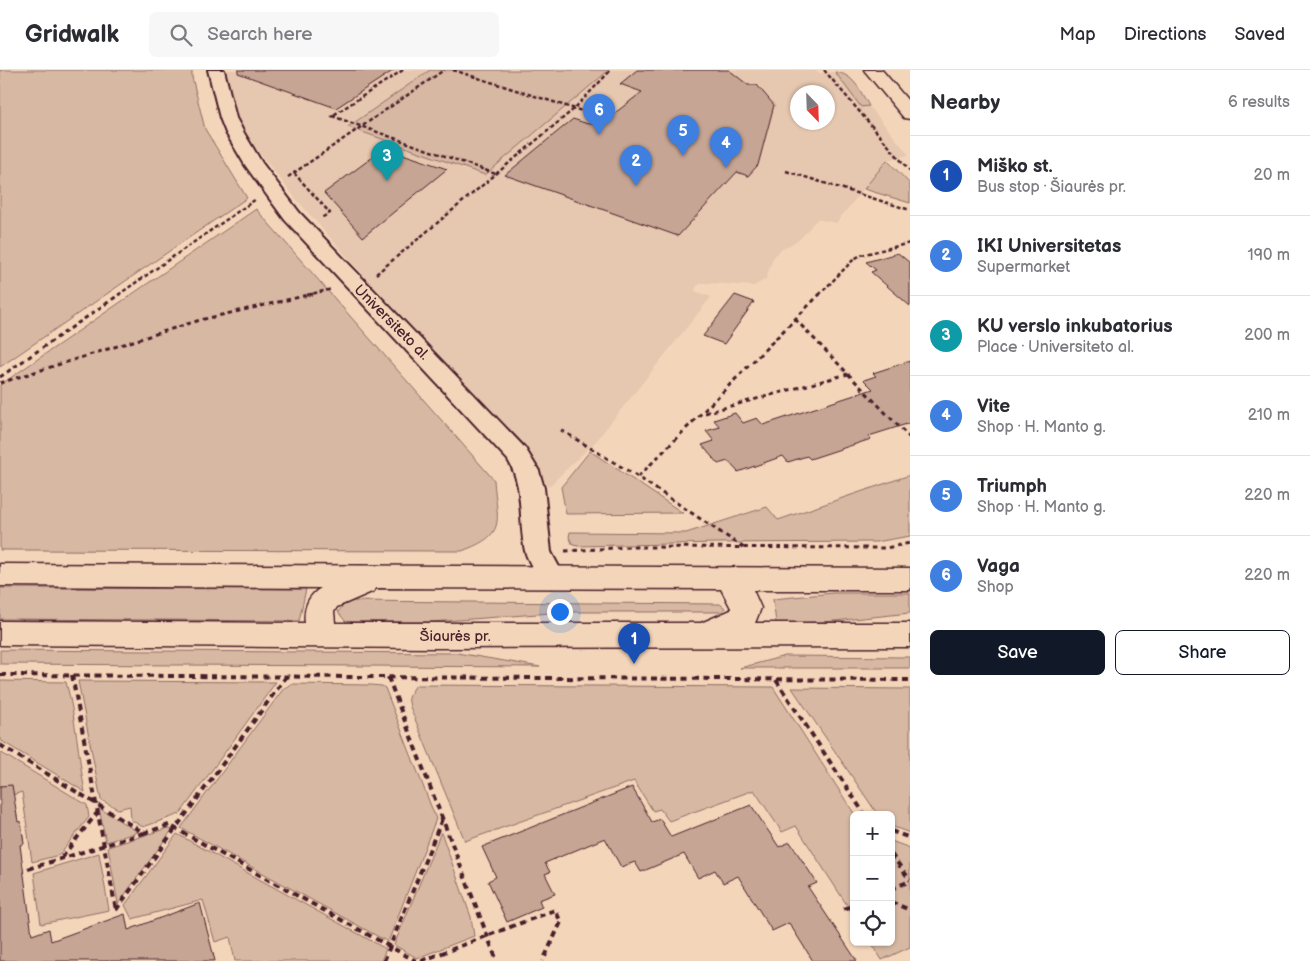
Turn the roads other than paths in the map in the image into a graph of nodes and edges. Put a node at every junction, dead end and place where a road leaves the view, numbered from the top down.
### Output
1 (216, 70) edge
2 (873, 70) edge
3 (910, 114) edge
4 (910, 563) edge
5 (0, 575) edge
6 (377, 578) junction
7 (552, 578) junction
8 (729, 579) junction
9 (871, 579) junction
10 (910, 579) edge
11 (0, 634) edge
12 (325, 634) junction
13 (910, 635) edge
14 (697, 636) junction

1 - 7 street, Universiteto al.
2 - 3 main road
4 - 9 main road
5 - 6 main road
6 - 7 main road
6 - 12 main road
7 - 8 main road
8 - 9 main road
8 - 14 main road
9 - 10 main road
11 - 12 main road, Šiaurės pr.
12 - 14 main road, Šiaurės pr.
13 - 14 main road, Šiaurės pr.

